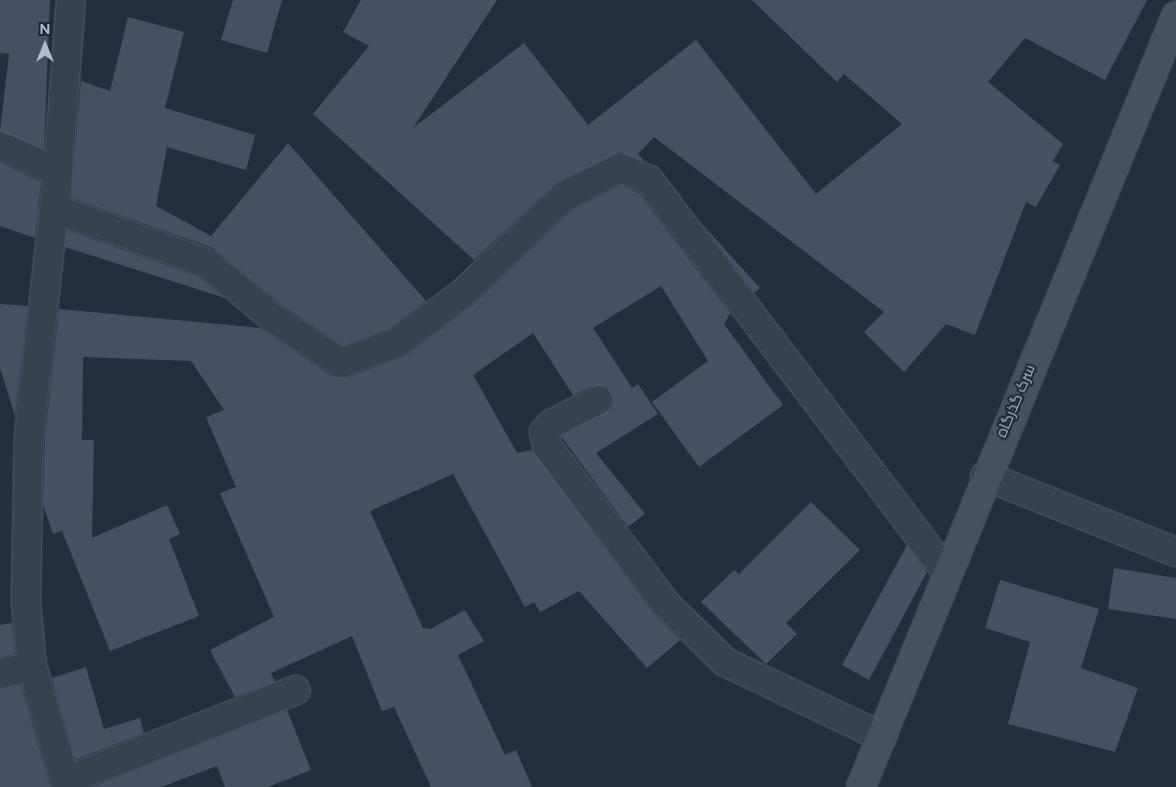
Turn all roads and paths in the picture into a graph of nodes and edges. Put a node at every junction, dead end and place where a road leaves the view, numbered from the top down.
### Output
1 (72, 0) edge
2 (1176, 16) edge
3 (0, 146) edge
4 (58, 172) junction
5 (55, 209) junction
6 (598, 400) dead end
7 (985, 476) junction
8 (1176, 552) edge
9 (946, 571) junction
10 (32, 666) junction
11 (0, 674) edge
12 (296, 690) dead end
13 (882, 737) junction
14 (867, 780) edge
15 (66, 784) edge

1 - 4 street
2 - 7 street, سرک گذرگاه
3 - 4 street
4 - 5 street
5 - 9 street
5 - 10 street
6 - 13 street
7 - 8 street
7 - 9 street, سرک گذرگاه
9 - 13 street, سرک گذرگاه
10 - 11 street
10 - 15 street
12 - 15 street
13 - 14 street, سرک گذرگاه

